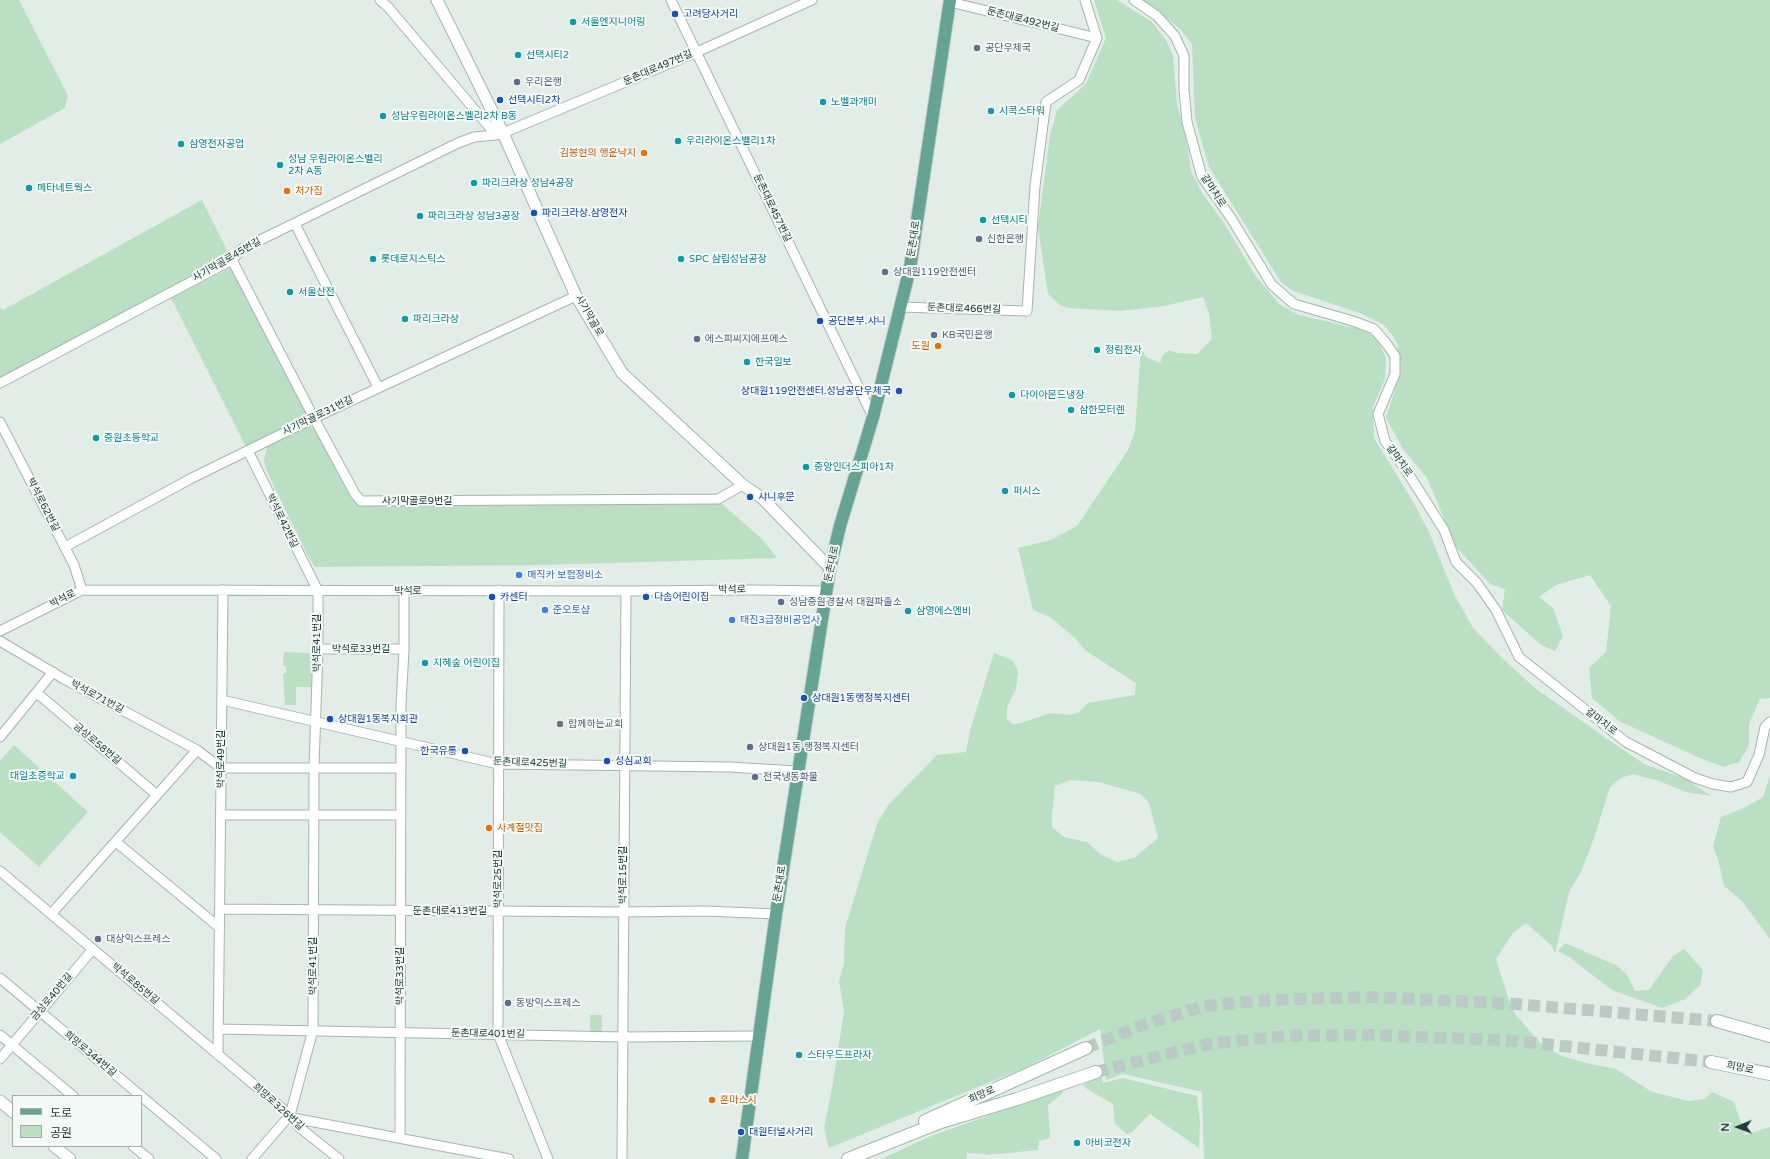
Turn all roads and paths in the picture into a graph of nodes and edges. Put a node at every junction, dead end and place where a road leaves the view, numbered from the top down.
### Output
1 (380, 0) edge
2 (437, 0) edge
3 (671, 0) edge
4 (812, 0) edge
5 (1085, 0) edge
6 (1134, 0) edge
7 (950, 1) edge
8 (1097, 38) junction
9 (697, 52) junction
10 (499, 134) junction
11 (296, 224) junction
12 (232, 260) junction
13 (576, 296) junction
14 (900, 307) junction
15 (0, 383) edge
16 (378, 387) junction
17 (873, 417) junction
18 (314, 418) junction
19 (0, 422) edge
20 (248, 451) junction
21 (743, 485) junction
22 (65, 547) junction
23 (830, 568) junction
24 (82, 590) junction
25 (223, 590) junction
26 (499, 590) junction
27 (318, 591) junction
28 (404, 591) junction
29 (826, 591) junction
30 (626, 592) junction
31 (0, 631) edge
32 (0, 640) edge
33 (318, 649) junction
34 (404, 649) junction
35 (53, 672) junction
36 (37, 693) junction
37 (222, 700) junction
38 (316, 722) junction
39 (1770, 722) edge
40 (0, 737) edge
41 (401, 742) junction
42 (197, 750) junction
43 (498, 764) junction
44 (624, 765) junction
45 (314, 767) junction
46 (221, 768) junction
47 (401, 768) junction
48 (797, 771) junction
49 (157, 795) junction
50 (221, 815) junction
51 (314, 815) junction
52 (400, 815) junction
53 (116, 842) junction
54 (0, 871) edge
55 (220, 909) junction
56 (313, 910) junction
57 (400, 911) junction
58 (498, 911) junction
59 (623, 912) junction
60 (52, 913) junction
61 (776, 914) junction
62 (220, 928) junction
63 (93, 949) junction
64 (0, 978) edge
65 (40, 1011) junction
66 (1717, 1021) tunnel mouth
67 (218, 1029) junction
68 (313, 1030) junction
69 (400, 1033) junction
70 (498, 1034) junction
71 (0, 1035) edge
72 (758, 1036) junction
73 (1770, 1036) edge
74 (622, 1037) junction
75 (12, 1045) junction
76 (1086, 1048) tunnel mouth
77 (218, 1054) junction
78 (0, 1059) edge
79 (1711, 1062) tunnel mouth
80 (1096, 1072) tunnel mouth
81 (1770, 1074) edge
82 (72, 1095) edge
83 (140, 1095) edge
84 (142, 1097) edge
85 (0, 1101) edge
86 (12, 1111) edge
87 (291, 1117) junction
88 (400, 1137) junction
89 (55, 1147) edge
90 (134, 1147) edge
91 (880, 1147) junction
92 (746, 1157) edge
93 (69, 1159) edge
94 (149, 1159) edge
95 (216, 1159) edge
96 (252, 1159) edge
97 (339, 1159) edge
98 (509, 1159) edge
99 (548, 1159) edge
100 (622, 1159) edge
101 (848, 1159) edge

1 - 10 street
2 - 10 street, 사기막골로
3 - 9 street, 둔촌대로457번길
4 - 9 street, 둔촌대로497번길
5 - 8 street
6 - 39 street, 갈마치로
7 - 8 street, 둔촌대로492번길
7 - 14 main road, 둔촌대로
8 - 14 street, 둔촌대로466번길
9 - 10 street, 둔촌대로497번길
9 - 17 street, 둔촌대로457번길
10 - 11 street, 사기막골로45번길
10 - 13 street, 사기막골로
11 - 12 street, 사기막골로45번길
11 - 16 street
12 - 15 street, 사기막골로45번길
12 - 18 street, 사기막골로9번길
13 - 16 street, 사기막골로31번길
13 - 21 street, 사기막골로
14 - 17 main road, 둔촌대로
16 - 18 street, 사기막골로31번길
17 - 23 main road, 둔촌대로
18 - 20 street, 사기막골로31번길
18 - 21 street, 사기막골로9번길
19 - 22 street, 박석로62번길
20 - 22 street, 사기막골로31번길
20 - 27 street, 박석로42번길
21 - 23 street, 사기막골로
22 - 24 street, 박석로62번길
23 - 29 main road, 둔촌대로
24 - 25 street, 박석로
24 - 31 street, 박석로
25 - 27 street, 박석로
25 - 37 street, 박석로49번길
26 - 28 street, 박석로
26 - 30 street, 박석로
26 - 43 street, 박석로25번길
27 - 28 street, 박석로
27 - 33 street, 박석로41번길
28 - 34 street, 박석로33번길
29 - 30 street, 박석로
29 - 48 main road, 둔촌대로
30 - 44 street, 박석로15번길
32 - 35 street, 박석로71번길
33 - 34 street, 박석로33번길
33 - 38 street, 박석로41번길
34 - 41 street, 박석로33번길
35 - 36 street
35 - 42 street, 박석로71번길
36 - 40 street
36 - 49 street, 금상로58번길
37 - 38 street, 둔촌대로425번길
37 - 46 street, 박석로49번길
38 - 41 street, 둔촌대로425번길
38 - 45 street, 박석로41번길
41 - 43 street, 둔촌대로425번길
41 - 47 street, 박석로33번길
42 - 46 street, 박석로71번길
42 - 49 street
43 - 44 street, 둔촌대로425번길
43 - 58 street, 박석로25번길
44 - 48 street, 둔촌대로425번길
44 - 59 street, 박석로15번길
45 - 46 street
45 - 47 street
45 - 51 street, 박석로41번길
46 - 50 street, 박석로49번길
47 - 52 street, 박석로33번길
48 - 61 main road, 둔촌대로
49 - 53 street
50 - 51 street
50 - 55 street, 박석로49번길
51 - 52 street
51 - 56 street, 박석로41번길
52 - 57 street, 박석로33번길
53 - 60 street
53 - 62 street
54 - 60 street, 박석로85번길
55 - 56 street, 둔촌대로413번길
55 - 62 street, 박석로49번길
56 - 57 street, 둔촌대로413번길
56 - 68 street, 박석로41번길
57 - 58 street, 둔촌대로413번길
57 - 69 street, 박석로33번길
58 - 59 street, 둔촌대로413번길
58 - 70 street, 박석로25번길
59 - 61 street, 둔촌대로413번길
59 - 74 street, 박석로15번길
60 - 63 street, 박석로85번길
61 - 72 main road, 둔촌대로
62 - 67 street, 박석로49번길
63 - 65 street, 금상로40번길
63 - 77 street, 박석로85번길
64 - 65 street, 희망로344번길
65 - 75 street, 금상로40번길
65 - 83 street, 희망로344번길
66 - 73 main road
67 - 68 street, 둔촌대로401번길
67 - 77 street, 박석로49번길
68 - 69 street, 둔촌대로401번길
68 - 87 street, 박석로41번길
69 - 70 street, 둔촌대로401번길
69 - 88 street, 박석로33번길
70 - 74 street, 둔촌대로401번길
70 - 99 street, 박석로25번길
71 - 75 street
72 - 74 street, 둔촌대로401번길
72 - 92 main road, 둔촌대로
74 - 100 street, 박석로15번길
75 - 78 street, 금상로40번길
75 - 82 street
76 - 91 main road, 희망로
77 - 87 street, 희망로326번길
79 - 81 main road, 희망로
80 - 91 main road, 희망로
84 - 95 street, 희망로344번길
85 - 86 street
87 - 88 street
87 - 96 street
87 - 97 street, 희망로326번길
88 - 98 street
89 - 93 street
90 - 94 street
91 - 101 main road, 희망로

